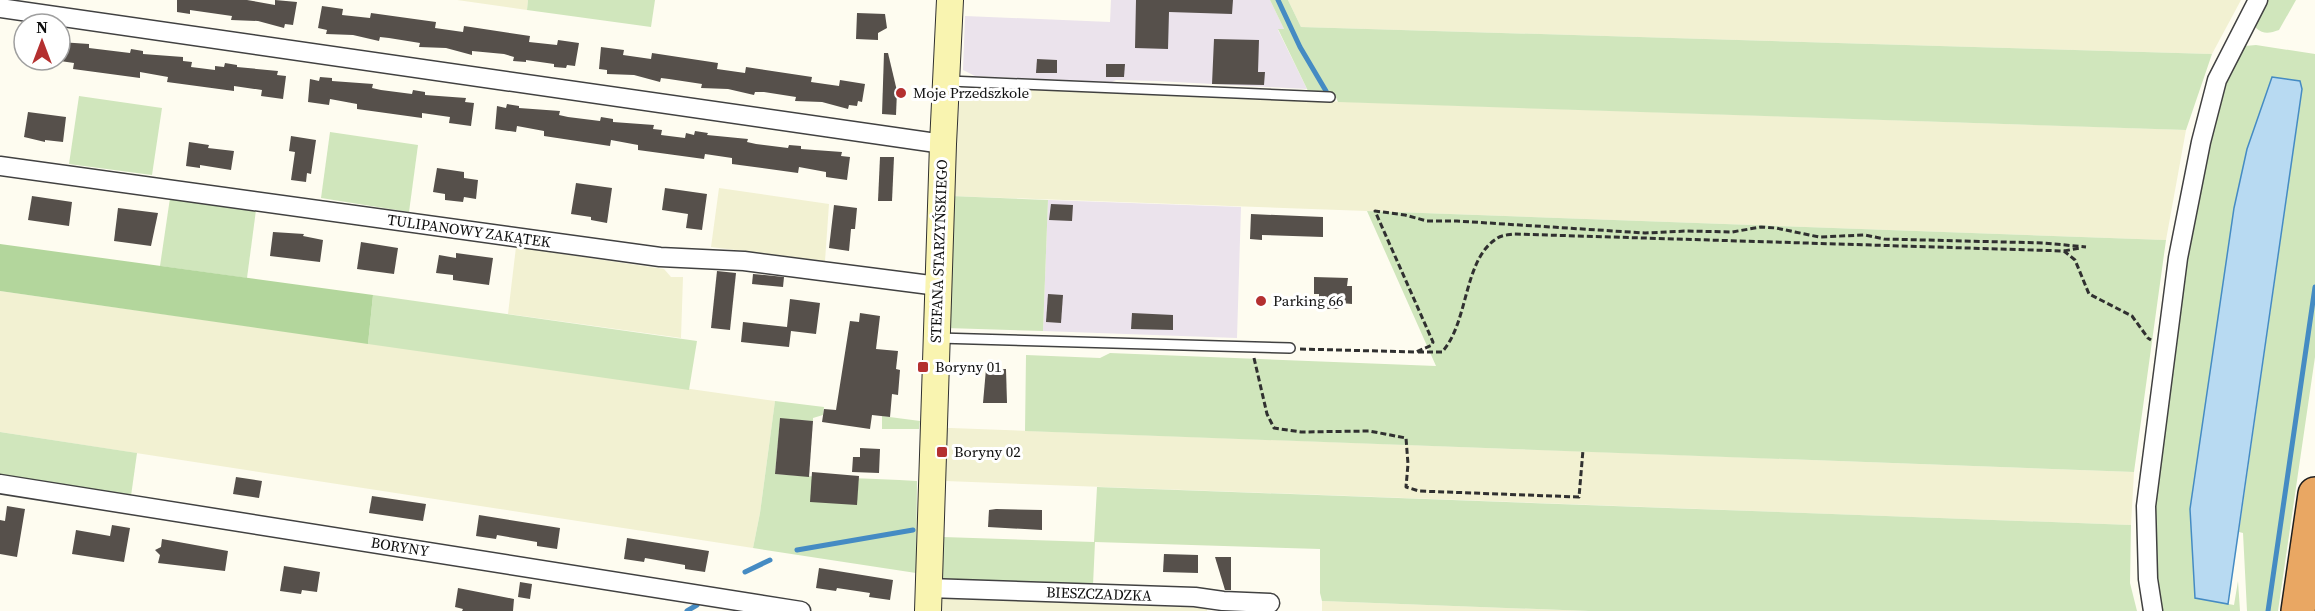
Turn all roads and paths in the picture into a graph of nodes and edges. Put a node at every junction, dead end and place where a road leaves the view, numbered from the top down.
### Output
1 (950, 0) edge
2 (2258, 0) edge
3 (0, 8) edge
4 (947, 81) junction
5 (1330, 97) dead end
6 (943, 144) junction
7 (0, 166) edge
8 (2064, 251) junction
9 (938, 286) junction
10 (936, 338) junction
11 (2167, 345) junction
12 (1251, 347) junction
13 (1290, 348) joint
14 (1416, 352) junction
15 (1583, 450) dead end
16 (0, 484) edge
17 (2315, 494) edge
18 (928, 600) edge
19 (1270, 603) dead end
20 (801, 611) edge
21 (2153, 611) edge
22 (2298, 611) edge

1 - 4 street, STEFANA STARZYŃSKIEGO
2 - 11 street
3 - 6 street
4 - 5 lane
4 - 6 street, STEFANA STARZYŃSKIEGO
6 - 9 street, STEFANA STARZYŃSKIEGO
7 - 9 street, TULIPANOWY ZAKĄTEK
8 - 11 path
8 - 14 path
8 - 14 path
9 - 10 street, STEFANA STARZYŃSKIEGO
10 - 12 lane
10 - 18 street, STEFANA STARZYŃSKIEGO
11 - 21 street
12 - 13 lane
12 - 15 path
13 - 14 path
16 - 20 street, BORYNY
17 - 22 highway
18 - 19 street, BIESZCZADZKA

